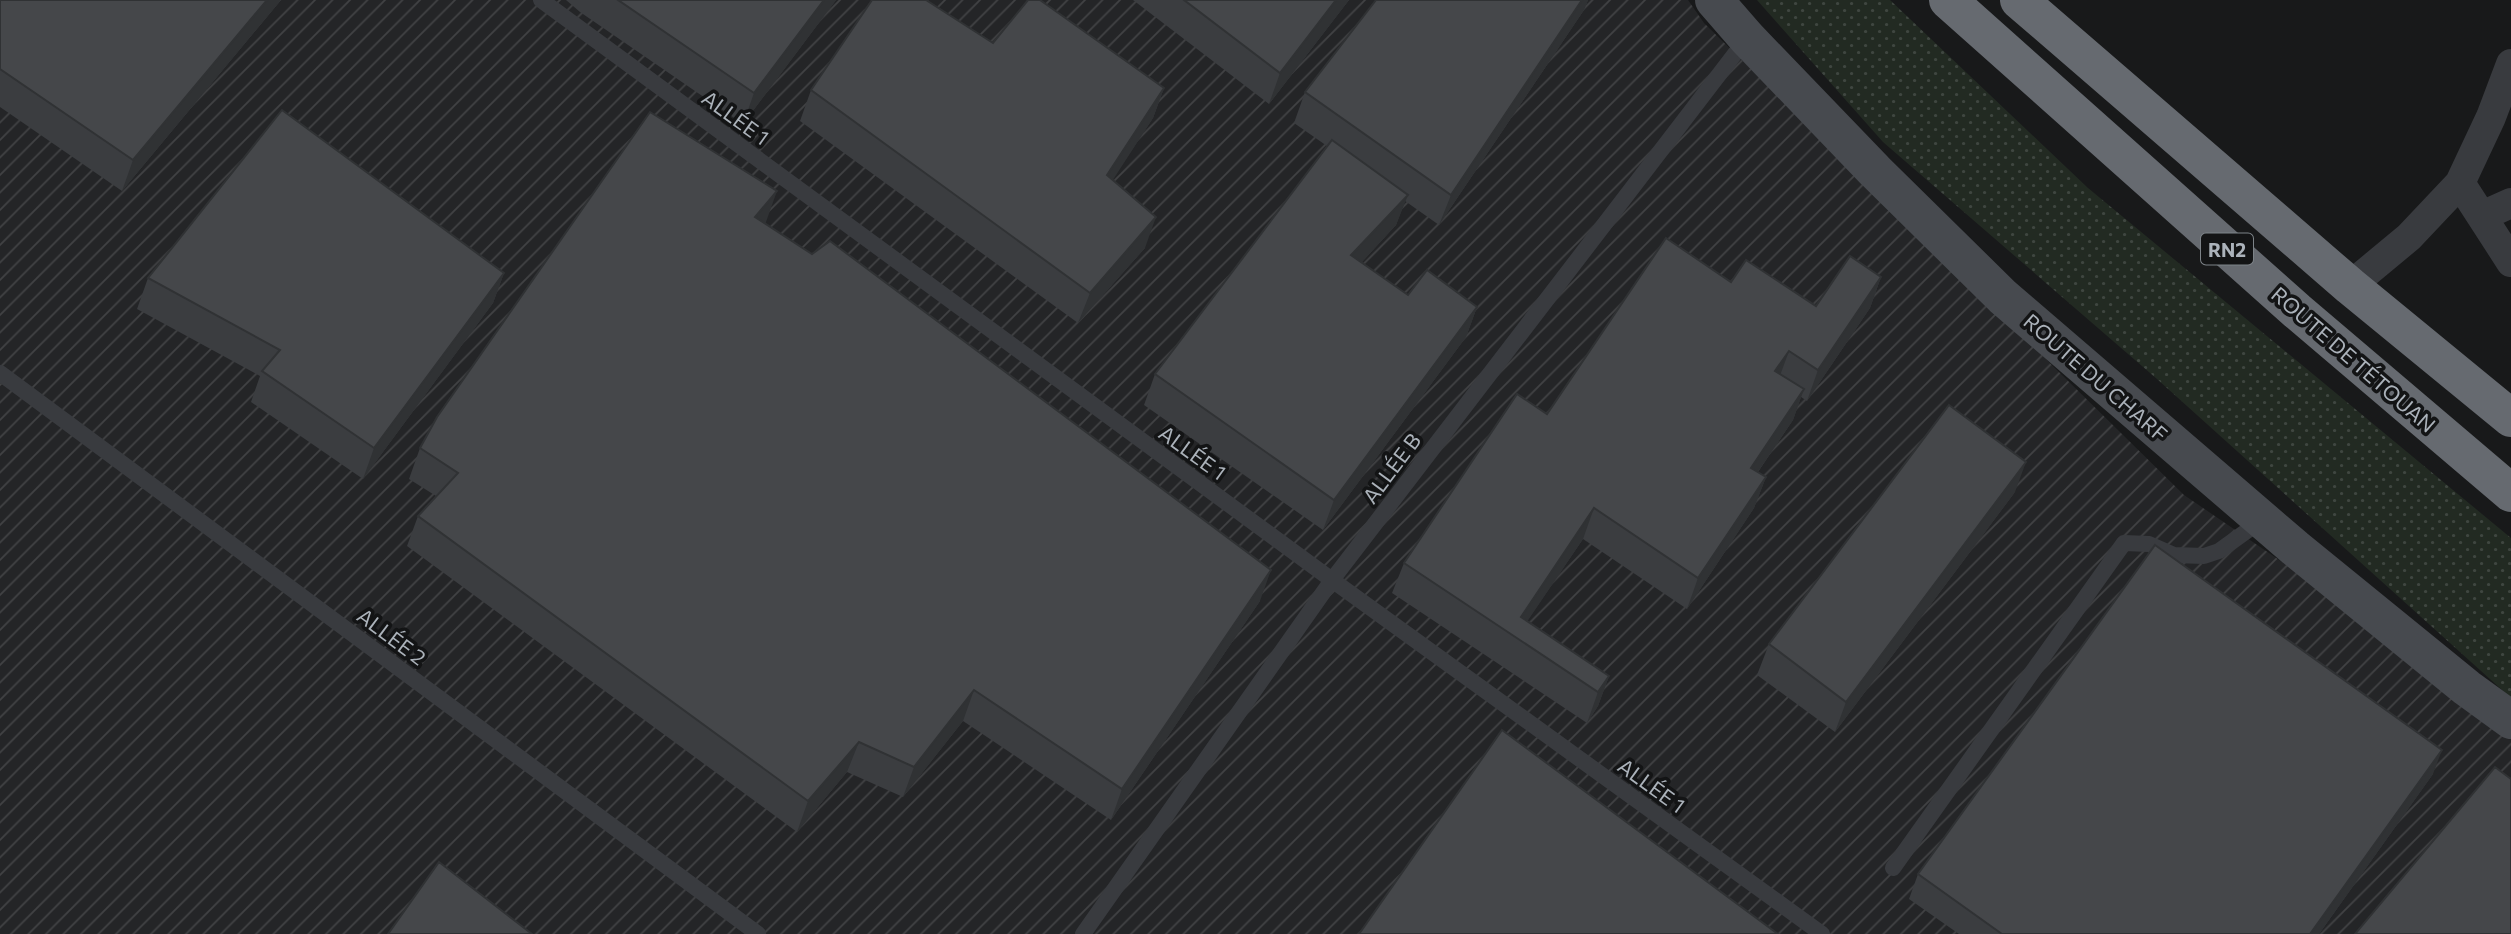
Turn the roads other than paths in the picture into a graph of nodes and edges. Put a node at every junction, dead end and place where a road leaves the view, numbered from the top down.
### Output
1 (541, 0) edge
2 (1714, 0) edge
3 (1948, 0) edge
4 (2019, 0) edge
5 (1746, 38) junction
6 (2511, 64) edge
7 (2460, 183) junction
8 (2511, 202) edge
9 (2482, 216) junction
10 (2511, 262) edge
11 (2350, 286) junction
12 (0, 373) edge
13 (2511, 418) edge
14 (2511, 493) edge
15 (2262, 520) junction
16 (1332, 580) junction
17 (2511, 720) edge
18 (1893, 868) dead end
19 (758, 934) edge
20 (1083, 934) edge
21 (1822, 934) edge

1 - 16 lane, ALLÉE 1
2 - 5 street, ROUTE DU CHARF
3 - 14 highway, ROUTE DE TÉTOUAN / RN2
4 - 11 highway, RN2
5 - 15 street, ROUTE DU CHARF
5 - 16 lane, ALLÉE B
6 - 7 street
7 - 9 street
7 - 11 street
8 - 9 street
9 - 10 street
11 - 13 highway, RN2
12 - 19 lane, ALLÉE 2
15 - 17 street, ROUTE DU CHARF
15 - 18 lane
16 - 20 lane, ALLÉE B
16 - 21 lane, ALLÉE 1

